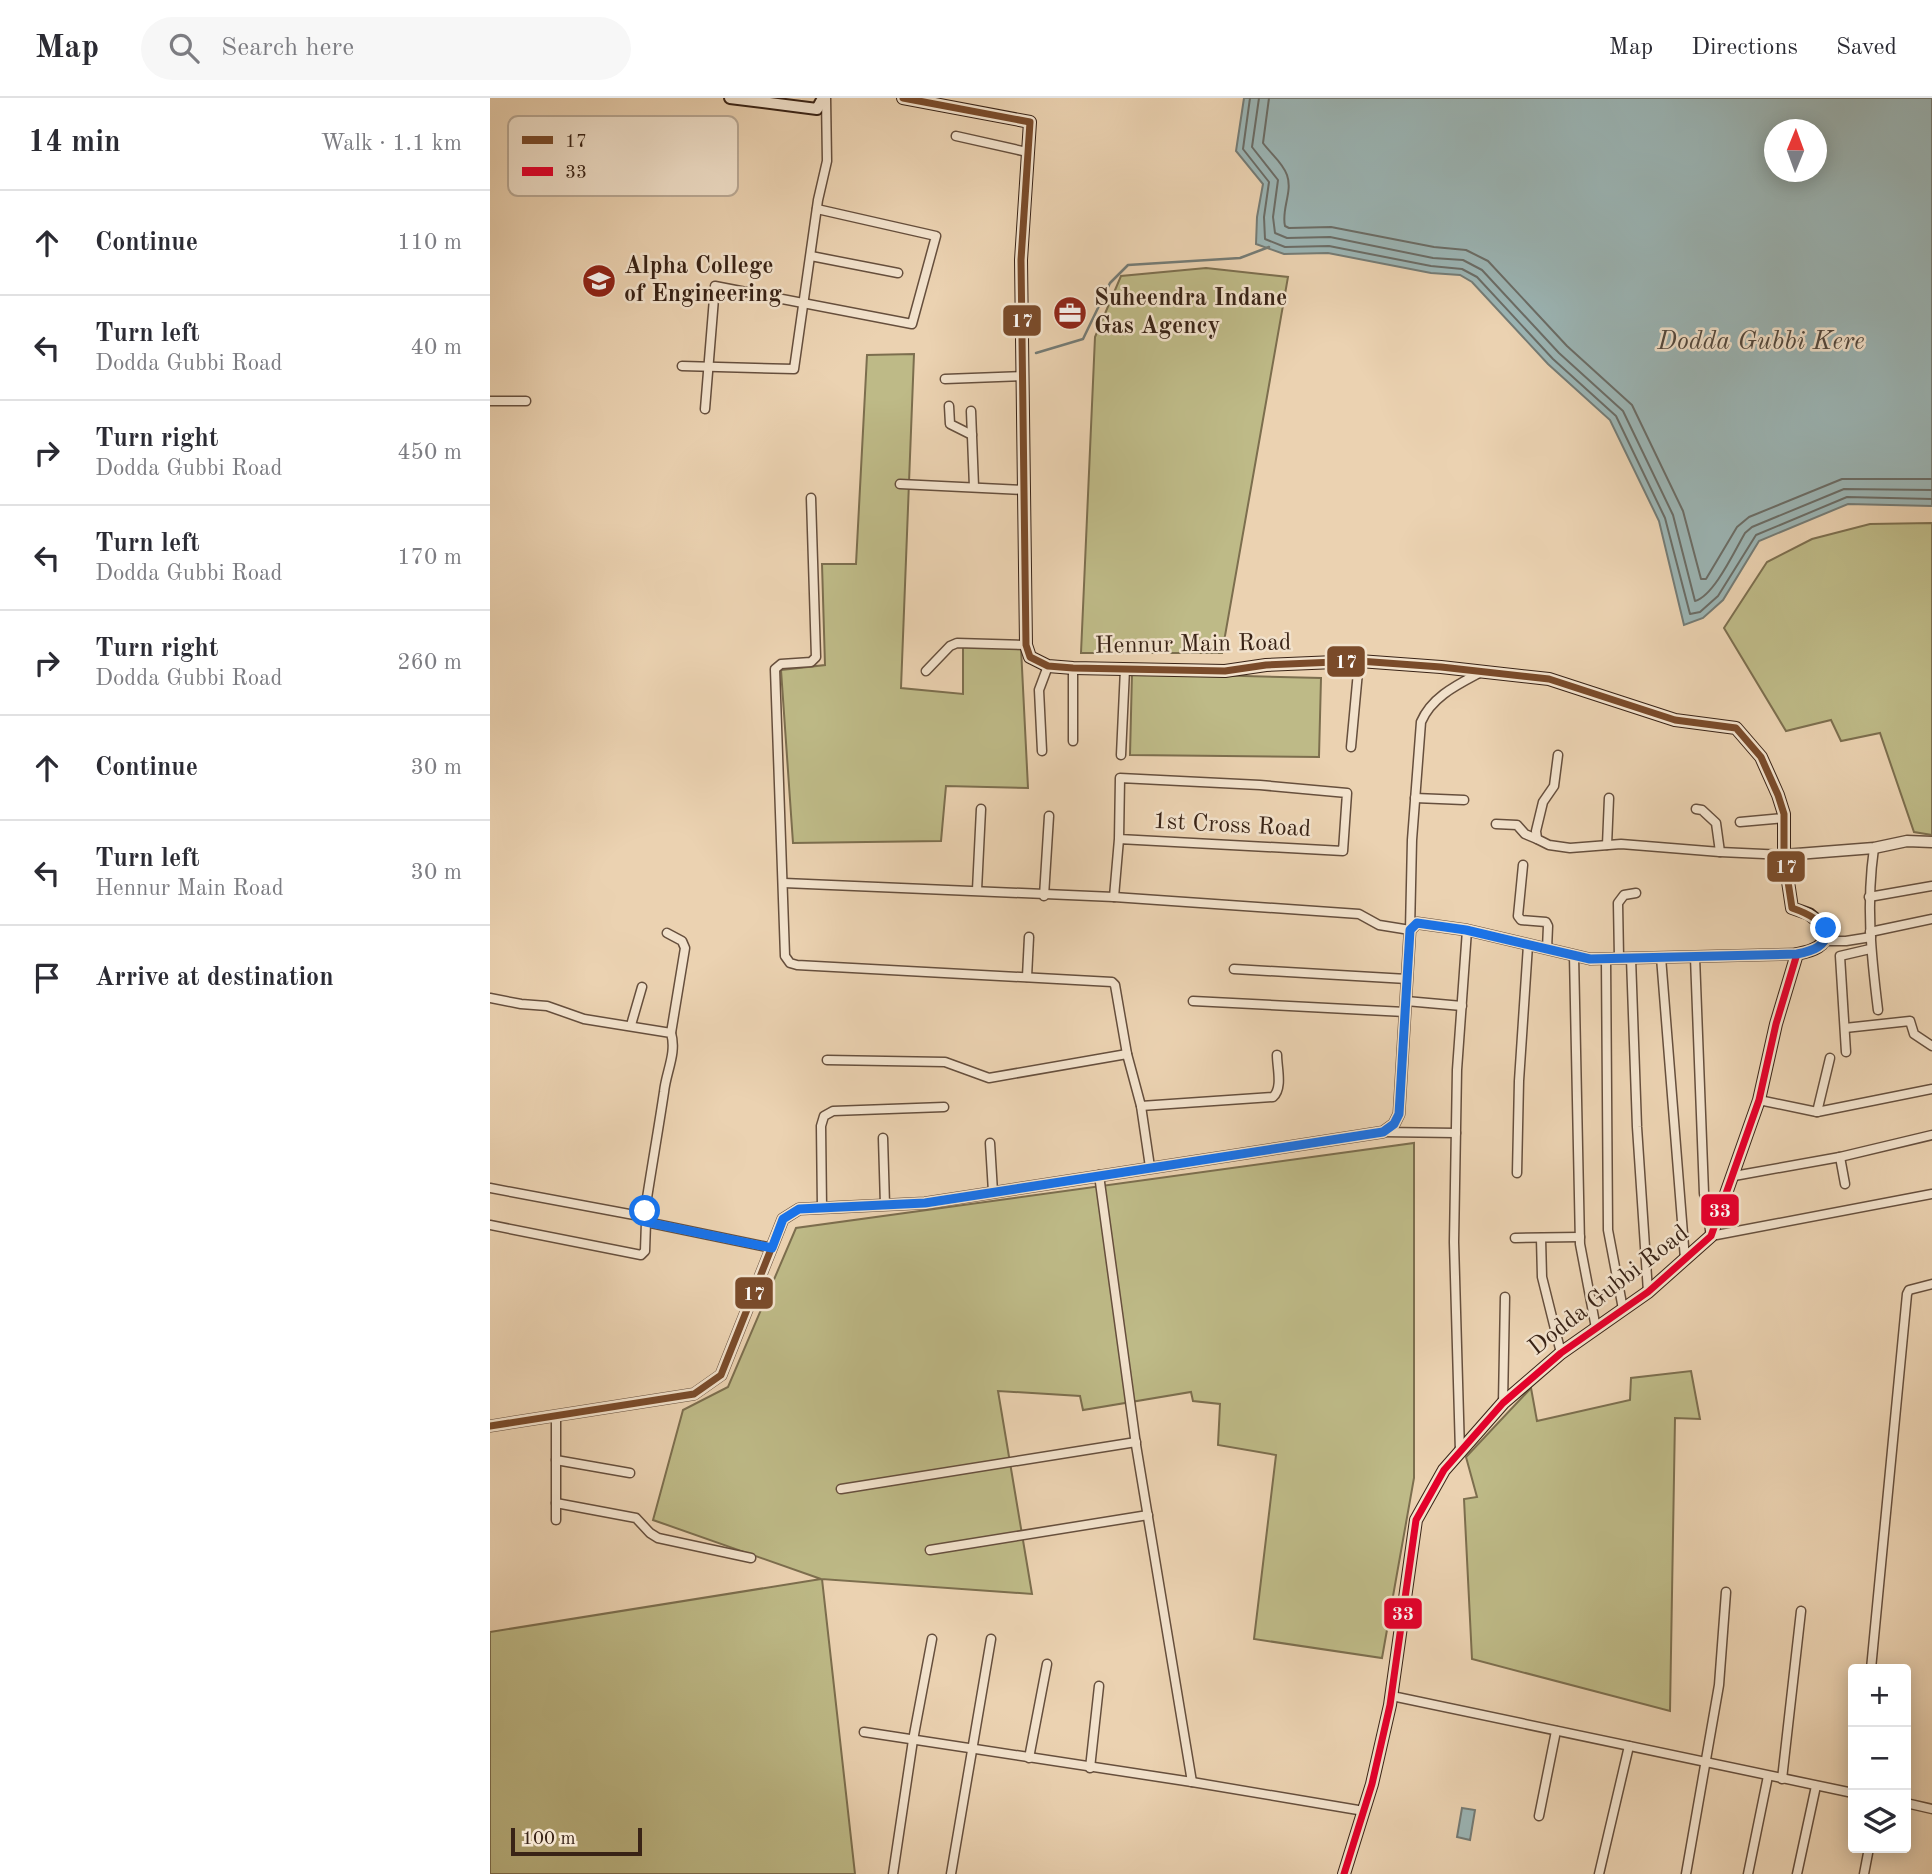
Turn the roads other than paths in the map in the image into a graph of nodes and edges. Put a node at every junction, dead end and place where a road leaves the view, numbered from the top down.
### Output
1 (730, 98) edge
2 (825, 98) edge
3 (903, 98) edge
4 (957, 136) dead end
5 (1027, 152) junction
6 (817, 209) junction
7 (811, 256) junction
8 (898, 273) dead end
9 (804, 302) junction
10 (682, 366) dead end
11 (708, 366) junction
12 (1023, 376) junction
13 (945, 379) dead end
14 (490, 401) edge
15 (526, 401) dead end
16 (948, 406) dead end
17 (705, 409) dead end
18 (971, 411) dead end
19 (972, 435) junction
20 (900, 484) dead end
21 (974, 487) junction
22 (1024, 490) junction
23 (811, 498) dead end
24 (1026, 645) junction
25 (1359, 661) junction
26 (1048, 666) junction
27 (1073, 668) junction
28 (1125, 669) junction
29 (926, 671) dead end
30 (1483, 671) junction
31 (1073, 741) dead end
32 (1351, 747) dead end
33 (1042, 751) dead end
34 (1121, 755) dead end
35 (1559, 755) dead end
36 (1415, 798) junction
37 (1609, 798) dead end
38 (1464, 800) dead end
39 (981, 809) dead end
40 (1696, 809) dead end
41 (1049, 816) dead end
42 (1784, 818) junction
43 (1740, 822) dead end
44 (1496, 824) dead end
45 (1119, 839) junction
46 (1537, 839) junction
47 (1932, 842) edge
48 (1607, 845) junction
49 (1874, 848) junction
50 (1720, 852) junction
51 (1784, 855) junction
52 (1523, 865) dead end
53 (784, 883) junction
54 (1932, 886) edge
55 (977, 890) junction
56 (1636, 893) dead end
57 (1044, 896) junction
58 (1114, 897) junction
59 (1869, 897) junction
60 (1932, 919) edge
61 (1410, 930) junction
62 (1466, 930) junction
63 (667, 933) dead end
64 (1870, 934) junction
65 (1029, 937) dead end
66 (1825, 941) junction
67 (1528, 945) junction
68 (1547, 949) junction
69 (1870, 949) junction
70 (1797, 954) junction
71 (1574, 956) junction
72 (1840, 956) junction
73 (1661, 957) junction
74 (1695, 957) junction
75 (1619, 958) junction
76 (1631, 958) junction
77 (1606, 959) junction
78 (1234, 969) dead end
79 (1027, 977) junction
80 (1407, 979) junction
81 (642, 987) dead end
82 (490, 998) edge
83 (1193, 1001) dead end
84 (1462, 1006) junction
85 (1406, 1007) junction
86 (1878, 1010) dead end
87 (631, 1025) junction
88 (1845, 1028) junction
89 (671, 1033) junction
90 (1932, 1046) edge
91 (1846, 1052) dead end
92 (1127, 1055) junction
93 (1277, 1055) dead end
94 (1830, 1058) dead end
95 (827, 1060) dead end
96 (1932, 1089) edge
97 (1759, 1100) junction
98 (1141, 1106) junction
99 (944, 1107) dead end
100 (1817, 1112) junction
101 (1383, 1132) junction
102 (1456, 1133) junction
103 (1932, 1135) edge
104 (883, 1138) dead end
105 (990, 1143) dead end
106 (1840, 1157) junction
107 (1150, 1167) junction
108 (1517, 1173) dead end
109 (1099, 1175) junction
110 (1734, 1176) junction
111 (1845, 1184) dead end
112 (490, 1188) edge
113 (993, 1192) junction
114 (1932, 1194) edge
115 (886, 1205) junction
116 (822, 1208) junction
117 (645, 1219) junction
118 (490, 1225) edge
119 (1711, 1236) junction
120 (1580, 1237) junction
121 (1515, 1238) dead end
122 (1541, 1238) junction
123 (772, 1248) junction
124 (1685, 1259) junction
125 (1932, 1284) edge
126 (1647, 1292) junction
127 (1505, 1297) dead end
128 (1622, 1309) junction
129 (1596, 1328) junction
130 (1561, 1353) junction
131 (1503, 1403) junction
132 (556, 1416) junction
133 (490, 1426) edge
134 (1136, 1441) junction
135 (1460, 1452) junction
136 (556, 1460) junction
137 (630, 1473) dead end
138 (841, 1489) dead end
139 (556, 1503) junction
140 (1148, 1515) junction
141 (556, 1520) dead end
142 (930, 1550) dead end
143 (751, 1558) dead end
144 (1726, 1592) dead end
145 (1801, 1611) dead end
146 (932, 1639) dead end
147 (991, 1639) dead end
148 (1046, 1664) dead end
149 (1871, 1664) edge
150 (1098, 1686) dead end
151 (1392, 1696) junction
152 (1556, 1731) junction
153 (864, 1732) dead end
154 (913, 1740) junction
155 (1629, 1746) junction
156 (971, 1749) junction
157 (1028, 1758) junction
158 (1707, 1763) junction
159 (1090, 1768) junction
160 (1768, 1776) junction
161 (1782, 1779) junction
162 (1192, 1782) junction
163 (1815, 1786) junction
164 (1848, 1792) edge
165 (1911, 1805) edge
166 (1932, 1809) edge
167 (1364, 1811) junction
168 (1539, 1816) dead end
169 (1868, 1853) edge
170 (893, 1874) edge
171 (951, 1874) edge
172 (1344, 1874) edge
173 (1599, 1874) edge
174 (1686, 1874) edge
175 (1748, 1874) edge
176 (1797, 1874) edge
177 (1864, 1874) edge

1 - 2 main road
2 - 6 street
3 - 5 main road
4 - 5 street
5 - 12 main road
6 - 7 street
6 - 9 street
7 - 8 street
7 - 9 street
9 - 11 street
9 - 11 street
10 - 11 street
11 - 17 street
12 - 13 street
12 - 22 main road
14 - 15 street
16 - 19 street
18 - 19 street
19 - 21 street
20 - 21 street
21 - 22 street
22 - 24 main road
23 - 53 street
24 - 26 main road
24 - 29 street
25 - 28 main road, Hennur Main Road
25 - 30 main road, Hennur Main Road
25 - 32 street
26 - 27 main road, Hennur Main Road
26 - 33 street
27 - 28 main road, Hennur Main Road
27 - 31 street
28 - 34 street
30 - 36 street
30 - 42 main road, Hennur Main Road
35 - 46 street
36 - 38 street
36 - 61 street
37 - 48 street
39 - 55 street
40 - 50 street
41 - 57 street
42 - 43 street
42 - 51 main road, Hennur Main Road
44 - 46 street
45 - 45 street, 1st Cross Road
45 - 58 street
46 - 48 street
47 - 49 street
48 - 50 street
49 - 51 street
49 - 59 street
50 - 51 street
51 - 66 main road, Hennur Main Road
52 - 68 street
53 - 55 street
53 - 79 street
54 - 59 street
55 - 57 street
56 - 75 street
57 - 58 street
58 - 61 street
59 - 64 street
60 - 64 street
61 - 62 street
61 - 80 street
62 - 67 street
62 - 84 street
63 - 89 street
64 - 66 street
64 - 69 street
65 - 79 street
66 - 70 main road
66 - 72 street
67 - 68 street
67 - 108 street
68 - 71 street
69 - 72 street
69 - 86 street
70 - 74 street
70 - 97 main road, Dodda Gubbi Road
71 - 77 street
71 - 120 street
72 - 88 street
73 - 74 street
73 - 76 street
73 - 124 street
74 - 119 street
75 - 76 street
75 - 77 street
76 - 126 street
77 - 128 street
78 - 80 street
79 - 92 street
80 - 85 street
81 - 87 street
82 - 87 street
83 - 85 street
84 - 85 street
84 - 102 street
85 - 101 street
87 - 89 street
88 - 90 street
88 - 91 street
89 - 117 street
92 - 95 street
92 - 98 street
93 - 98 street
94 - 100 street
96 - 100 street
97 - 100 street
97 - 110 main road, Dodda Gubbi Road
98 - 107 street
99 - 116 street
101 - 102 street
101 - 107 street
102 - 135 street
103 - 106 street
104 - 115 street
105 - 113 street
106 - 110 street
106 - 111 street
107 - 109 street
109 - 113 street
109 - 134 street
110 - 119 main road, Dodda Gubbi Road
112 - 117 street
113 - 115 street
114 - 119 street
115 - 116 street
116 - 123 street
117 - 118 street
117 - 123 street
119 - 124 main road, Dodda Gubbi Road
120 - 122 street
120 - 129 street
121 - 122 street
122 - 130 street
123 - 132 street
124 - 126 main road, Dodda Gubbi Road
125 - 149 street
126 - 128 main road, Dodda Gubbi Road
127 - 131 street
128 - 129 main road, Dodda Gubbi Road
129 - 130 main road, Dodda Gubbi Road
130 - 131 main road, Dodda Gubbi Road
131 - 135 main road, Dodda Gubbi Road
132 - 133 street
132 - 136 street
134 - 138 street
134 - 140 street
135 - 151 main road, Dodda Gubbi Road
136 - 137 street
136 - 139 street
139 - 141 street
139 - 143 street
140 - 142 street
140 - 162 street
144 - 158 street
145 - 161 street
146 - 154 street
147 - 156 street
148 - 157 street
150 - 159 street
151 - 152 street
151 - 167 main road, Dodda Gubbi Road
152 - 155 street
152 - 168 street
153 - 154 street
154 - 156 street
154 - 170 street
155 - 158 street
155 - 173 street
156 - 157 street
156 - 171 street
157 - 159 street
158 - 160 street
158 - 174 street
159 - 162 street
160 - 161 street
160 - 175 street
161 - 163 street
162 - 167 street
163 - 164 street
163 - 176 street
165 - 166 street
167 - 172 main road, Dodda Gubbi Road
169 - 177 street

